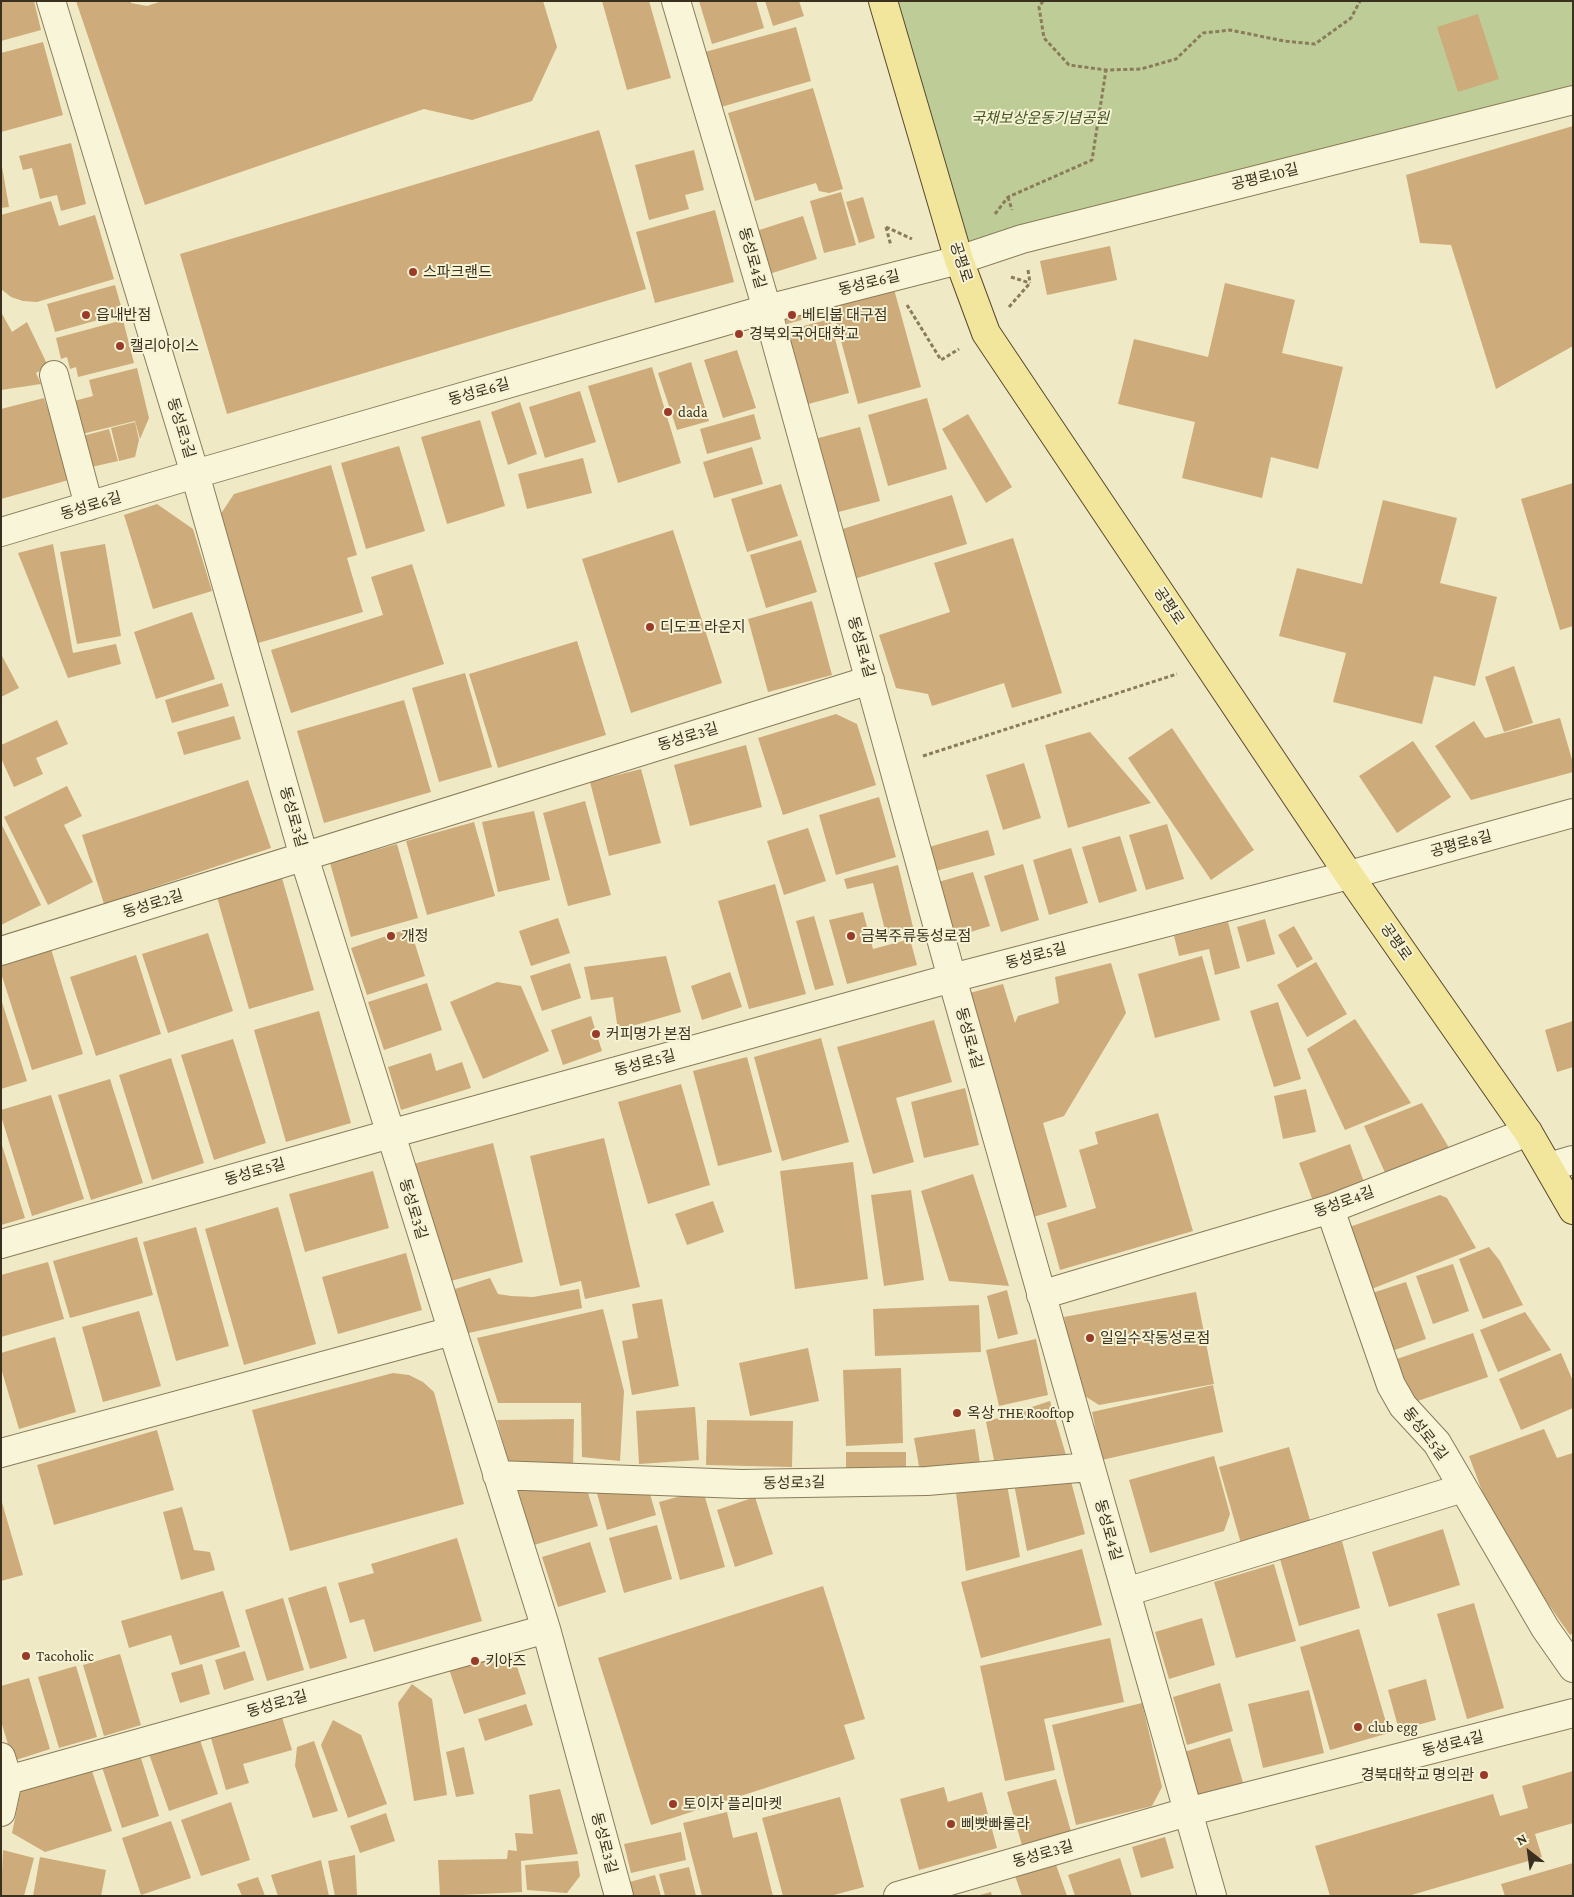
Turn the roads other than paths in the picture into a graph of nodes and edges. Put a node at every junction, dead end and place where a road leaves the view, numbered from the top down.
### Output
1 (51, 1) edge
2 (676, 1) edge
3 (883, 1) edge
4 (1573, 100) edge
5 (959, 260) junction
6 (767, 310) junction
7 (54, 375) dead end
8 (195, 474) junction
9 (89, 506) junction
10 (1, 532) edge
11 (870, 680) junction
12 (1573, 813) edge
13 (304, 857) junction
14 (1349, 875) junction
15 (1, 952) edge
16 (952, 978) junction
17 (1528, 1132) junction
18 (390, 1134) junction
19 (1561, 1164) edge
20 (1330, 1209) junction
21 (1573, 1210) edge
22 (1, 1244) edge
23 (1042, 1295) junction
24 (452, 1331) junction
25 (1, 1453) edge
26 (1090, 1467) junction
27 (497, 1475) junction
28 (1463, 1488) junction
29 (1126, 1592) junction
30 (546, 1629) junction
31 (1573, 1668) edge
32 (1573, 1713) edge
33 (4, 1769) edge
34 (1, 1812) edge
35 (1187, 1812) junction
36 (618, 1896) edge
37 (898, 1896) edge
38 (1212, 1896) edge

1 - 8 street, 동성로3길
2 - 6 street, 동성로4길
3 - 5 main road, 공평로
4 - 5 street, 공평로10길
5 - 6 street, 동성로6길
5 - 14 main road, 공평로
6 - 8 street, 동성로6길
6 - 11 street, 동성로4길
7 - 9 street
8 - 9 street, 동성로6길
8 - 13 street, 동성로3길
9 - 10 street, 동성로6길
11 - 13 street, 동성로3길
11 - 16 street, 동성로4길
12 - 14 street, 공평로8길
13 - 15 street, 동성로2길
13 - 18 street, 동성로3길
14 - 16 street, 동성로5길
14 - 17 main road, 공평로
16 - 18 street, 동성로5길
16 - 23 street, 동성로4길
17 - 19 main road, 공평로
17 - 20 street, 동성로4길
18 - 22 street, 동성로5길
18 - 24 street, 동성로3길
19 - 21 main road, 공평로
20 - 23 street, 동성로4길
20 - 28 street, 동성로5길
23 - 26 street, 동성로4길
24 - 25 street
24 - 27 street, 동성로3길
26 - 27 street, 동성로3길
26 - 29 street, 동성로4길
27 - 30 street, 동성로3길
28 - 29 street
28 - 31 street, 동성로5길
29 - 35 street, 동성로4길
30 - 33 street, 동성로2길
30 - 36 street, 동성로3길
32 - 35 street, 동성로4길
33 - 34 street, 동성로2길
35 - 37 street, 동성로3길
35 - 38 street, 동성로4길

